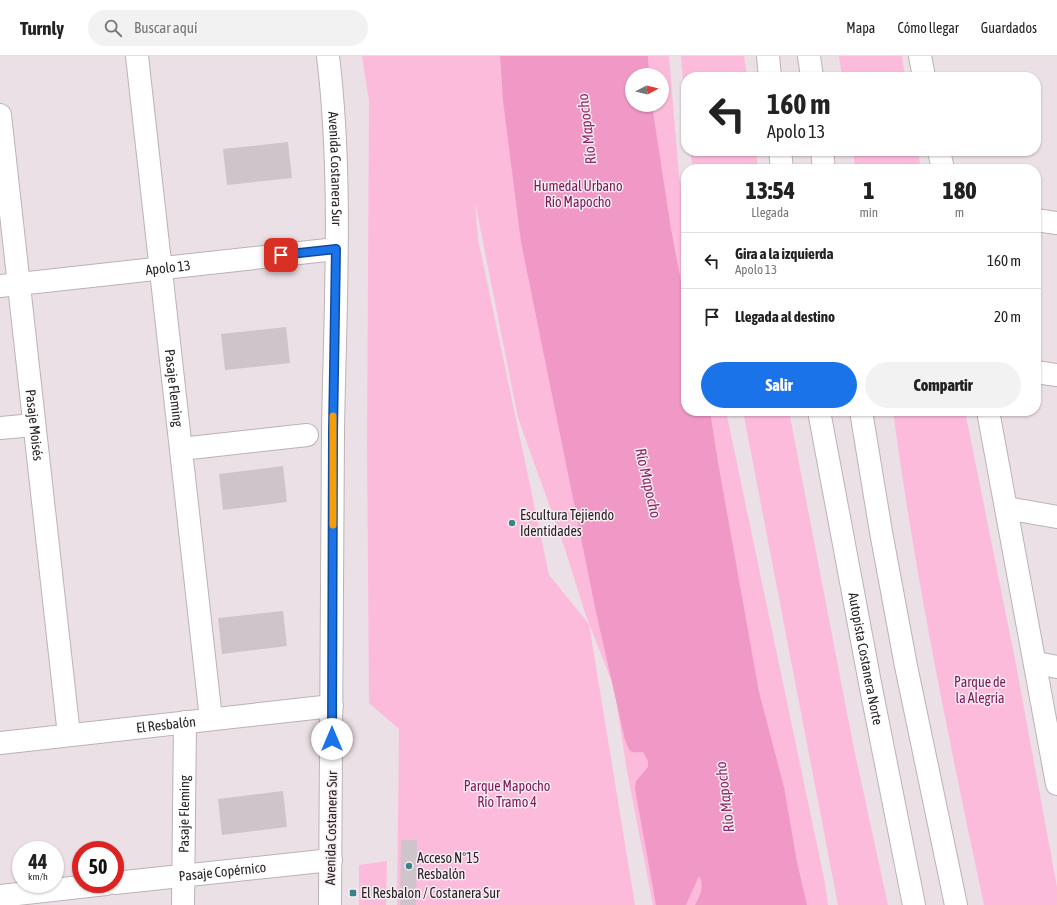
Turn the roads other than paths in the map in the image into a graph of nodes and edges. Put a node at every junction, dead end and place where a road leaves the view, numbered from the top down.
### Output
1 (137, 56) edge
2 (328, 56) edge
3 (768, 56) edge
4 (809, 56) edge
5 (920, 56) edge
6 (770, 72) edge
7 (811, 72) edge
8 (923, 72) edge
9 (0, 115) edge
10 (1, 142) edge
11 (1041, 221) edge
12 (1057, 223) edge
13 (336, 249) junction
14 (161, 267) junction
15 (9, 284) edge
16 (1041, 373) edge
17 (1057, 375) edge
18 (820, 416) edge
19 (861, 416) edge
20 (989, 416) edge
21 (34, 425) junction
22 (0, 428) edge
23 (307, 435) dead end
24 (181, 449) junction
25 (1006, 508) junction
26 (1057, 517) edge
27 (1036, 663) junction
28 (1057, 667) edge
29 (1049, 692) edge
30 (332, 706) junction
31 (211, 719) junction
32 (185, 722) junction
33 (69, 735) junction
34 (0, 743) edge
35 (1057, 784) edge
36 (331, 860) junction
37 (184, 876) junction
38 (124, 882) edge
39 (72, 888) edge
40 (0, 896) edge
41 (184, 905) edge
42 (330, 905) edge
43 (914, 905) edge
44 (956, 905) edge

1 - 14 main road, Pasaje Fleming
2 - 13 main road, Avenida Costanera Sur
3 - 6 main road
4 - 7 main road
5 - 8 main road
9 - 10 main road, Pasaje Moisés
10 - 15 main road, Pasaje Moisés
11 - 12 main road
13 - 14 main road, Apolo 13
13 - 30 main road, Avenida Costanera Sur
14 - 15 main road, Apolo 13
14 - 24 main road, Pasaje Fleming
15 - 21 main road, Pasaje Moisés
16 - 17 main road
18 - 43 main road, Autopista Costanera Norte
19 - 44 main road
20 - 25 main road
21 - 22 main road
21 - 33 main road, Pasaje Moisés
23 - 24 main road
24 - 31 main road, Pasaje Fleming
25 - 26 main road
25 - 27 main road
27 - 28 main road
27 - 29 main road
29 - 35 main road
30 - 31 main road, El Resbalón
30 - 36 main road, Avenida Costanera Sur
31 - 32 main road, El Resbalón
32 - 33 main road, El Resbalón
32 - 37 main road, Pasaje Fleming
33 - 34 main road, El Resbalón
36 - 37 main road, Pasaje Copérnico
36 - 42 main road, Avenida Costanera Sur
37 - 38 main road, Pasaje Copérnico
37 - 41 main road, Pasaje Fleming
39 - 40 main road

